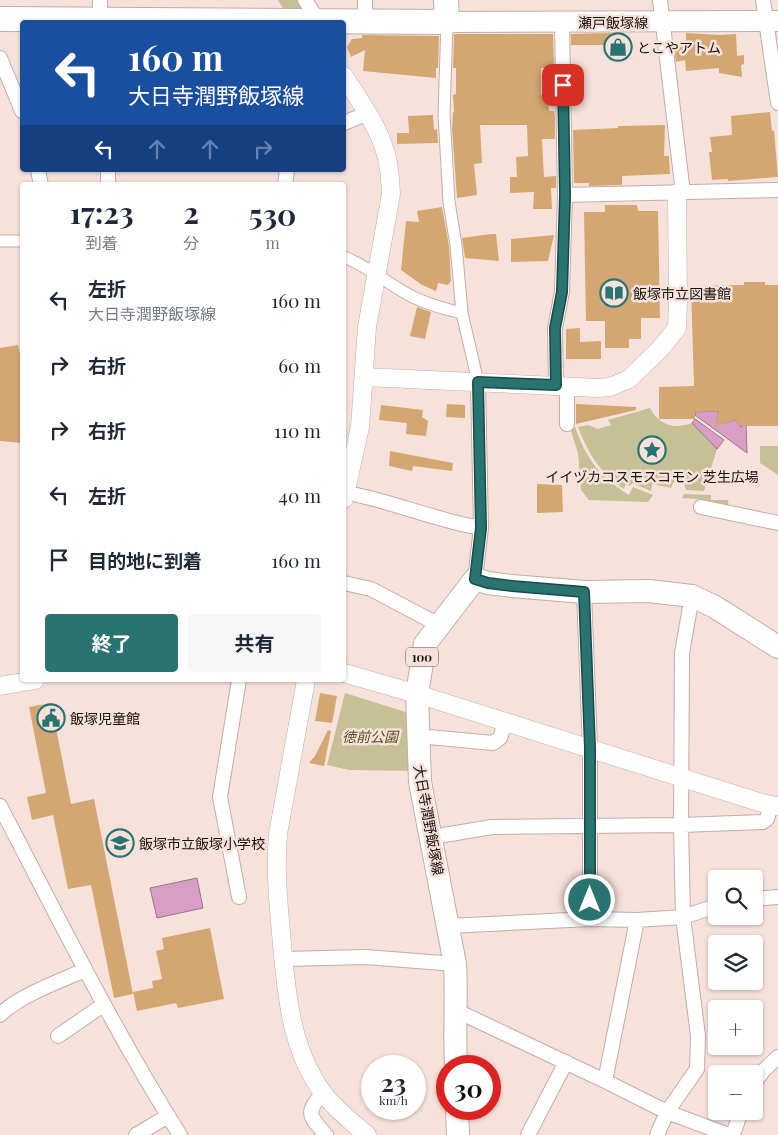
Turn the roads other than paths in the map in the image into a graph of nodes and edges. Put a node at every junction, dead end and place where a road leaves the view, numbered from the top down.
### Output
1 (305, 0) edge
2 (660, 0) edge
3 (763, 0) edge
4 (365, 11) edge
5 (447, 11) edge
6 (100, 14) edge
7 (0, 19) edge
8 (223, 20) edge
9 (318, 20) edge
10 (327, 20) edge
11 (772, 21) edge
12 (562, 22) junction
13 (663, 22) junction
14 (0, 58) edge
15 (346, 79) edge
16 (778, 103) edge
17 (20, 106) edge
18 (368, 113) junction
19 (346, 123) edge
20 (778, 190) edge
21 (680, 193) junction
22 (565, 195) junction
23 (20, 241) edge
24 (0, 242) edge
25 (346, 258) edge
26 (376, 274) junction
27 (462, 313) junction
28 (365, 377) junction
29 (478, 382) junction
30 (562, 386) junction
31 (567, 424) dead end
32 (350, 497) edge
33 (701, 508) dead end
34 (778, 523) edge
35 (481, 528) junction
36 (475, 579) junction
37 (346, 583) edge
38 (584, 592) junction
39 (692, 596) junction
40 (439, 625) junction
41 (778, 647) edge
42 (346, 675) edge
43 (23, 682) edge
44 (239, 682) edge
45 (306, 682) edge
46 (0, 686) edge
47 (417, 694) junction
48 (505, 722) junction
49 (418, 736) junction
50 (590, 748) junction
51 (681, 777) junction
52 (774, 805) edge
53 (0, 806) edge
54 (681, 825) junction
55 (590, 826) junction
56 (432, 837) junction
57 (239, 897) dead end
58 (778, 897) edge
59 (763, 898) edge
60 (708, 909) edge
61 (683, 917) junction
62 (590, 919) junction
63 (637, 920) junction
64 (448, 926) junction
65 (284, 959) junction
66 (455, 964) junction
67 (85, 970) junction
68 (103, 1005) junction
69 (456, 1011) junction
70 (0, 1015) edge
71 (58, 1036) dead end
72 (456, 1055) edge
73 (778, 1057) edge
74 (566, 1062) junction
75 (763, 1071) edge
76 (605, 1081) junction
77 (323, 1093) junction
78 (667, 1112) junction
79 (168, 1116) junction
80 (457, 1120) edge
81 (738, 1120) edge
82 (136, 1135) edge
83 (180, 1135) edge
84 (326, 1135) edge
85 (368, 1135) edge
86 (458, 1135) edge
87 (528, 1135) edge
88 (658, 1135) edge
89 (729, 1135) edge
90 (733, 1135) edge

1 - 9 street
2 - 13 street
3 - 11 street
4 - 5 highway
4 - 10 highway
5 - 12 main road, 瀬戸飯塚線
5 - 27 street
6 - 7 highway
6 - 8 highway
11 - 13 main road, 瀬戸飯塚線
11 - 16 street
12 - 13 main road, 瀬戸飯塚線
12 - 22 street
13 - 21 street
14 - 17 street
15 - 18 street
18 - 19 street
18 - 26 street
20 - 21 street
21 - 22 street
21 - 30 street
22 - 30 street
23 - 24 street
25 - 26 street
26 - 27 street
26 - 28 street
27 - 29 street
28 - 29 street
28 - 32 street
29 - 30 street
29 - 35 street
30 - 31 street
32 - 35 street
33 - 34 street
35 - 36 street
36 - 38 main road
36 - 40 main road, 大日寺潤野飯塚線 / 100
37 - 40 street
38 - 39 main road
38 - 50 street
39 - 41 main road
39 - 51 street
40 - 47 main road, 大日寺潤野飯塚線 / 100
42 - 47 street
43 - 46 street
44 - 57 street
45 - 65 street
47 - 48 street
47 - 49 main road, 大日寺潤野飯塚線 / 100
48 - 49 street
48 - 50 street
49 - 56 main road, 大日寺潤野飯塚線 / 100
50 - 51 street
50 - 55 street
51 - 52 street
51 - 54 street
52 - 54 street
53 - 67 street
54 - 55 street
54 - 61 street
55 - 56 street
55 - 62 street
56 - 64 main road, 大日寺潤野飯塚線 / 100
58 - 59 street
60 - 61 street
61 - 63 street
61 - 78 street
62 - 63 street
62 - 64 street
63 - 76 street
64 - 66 main road, 大日寺潤野飯塚線 / 100
65 - 66 street
65 - 77 street
66 - 69 main road, 大日寺潤野飯塚線 / 100
67 - 68 street
67 - 70 street
68 - 71 street
68 - 79 street
69 - 72 main road, 大日寺潤野飯塚線 / 100
69 - 74 street
73 - 75 street
74 - 76 street
74 - 87 street
76 - 78 street
77 - 84 street
77 - 85 street
78 - 88 street
78 - 89 street
79 - 82 street
79 - 83 street
80 - 86 main road
81 - 90 street

